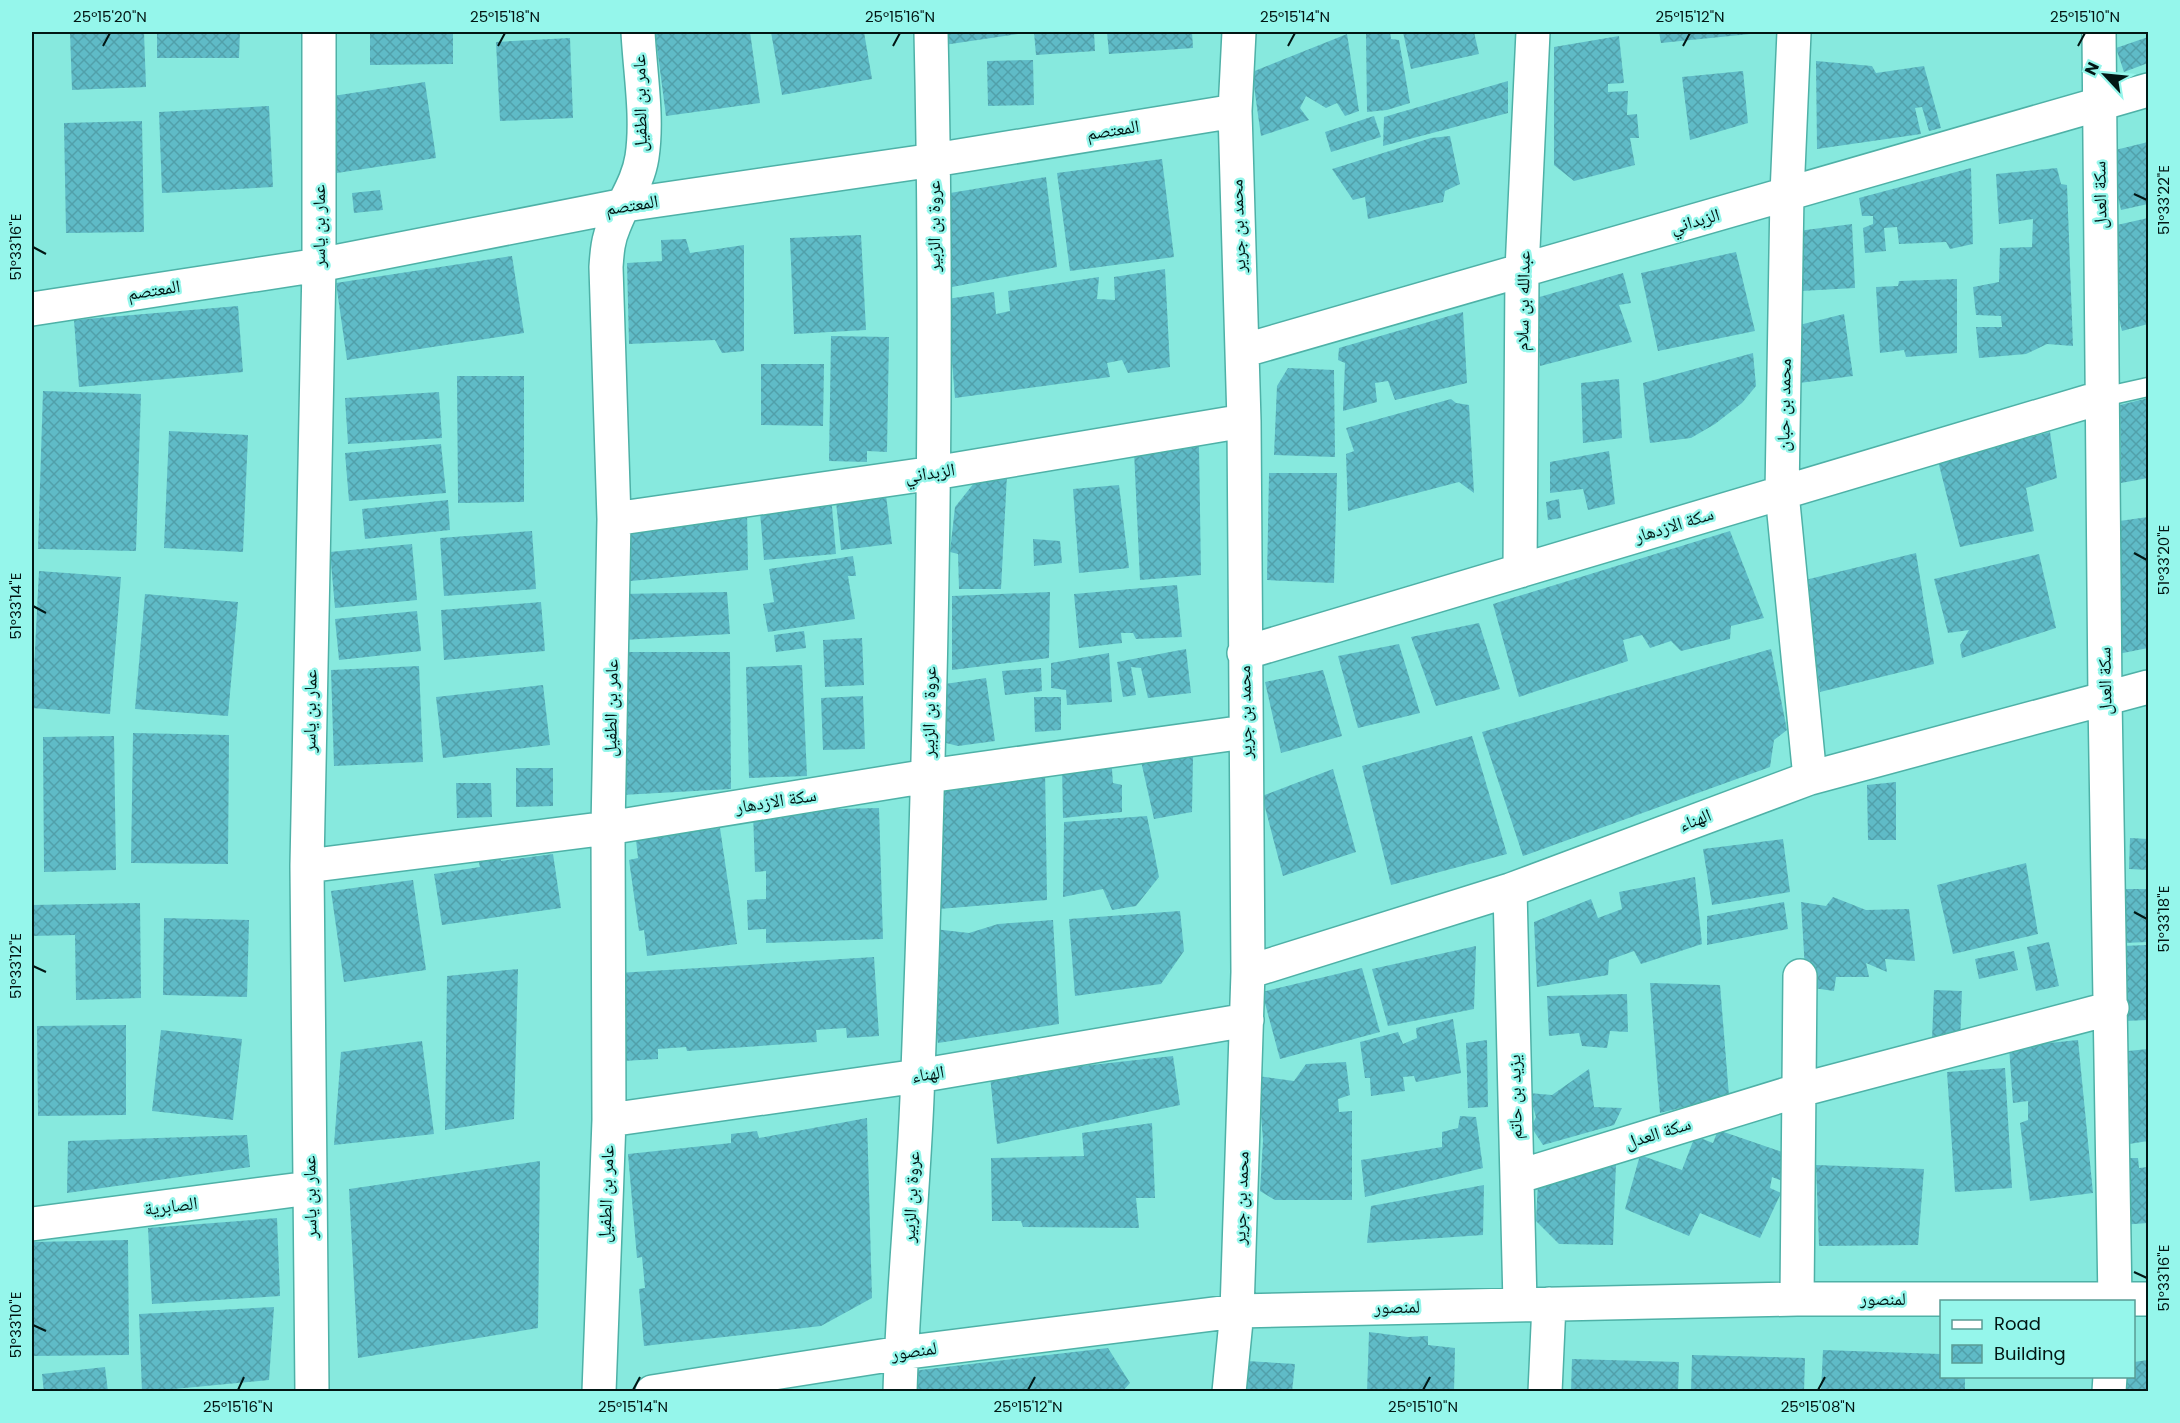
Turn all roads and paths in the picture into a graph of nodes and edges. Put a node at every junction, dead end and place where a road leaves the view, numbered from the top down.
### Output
1 (319, 32) edge
2 (638, 32) edge
3 (931, 32) edge
4 (1533, 32) edge
5 (1794, 32) edge
6 (2099, 32) edge
7 (1248, 34) edge
8 (2148, 90) edge
9 (2099, 105) junction
10 (1235, 111) junction
11 (934, 160) junction
12 (1787, 194) junction
13 (625, 205) junction
14 (319, 265) junction
15 (1522, 270) junction
16 (32, 309) edge
17 (1242, 351) junction
18 (2148, 387) edge
19 (2103, 397) junction
20 (1244, 422) junction
21 (934, 473) junction
22 (1782, 493) junction
23 (614, 519) junction
24 (1520, 571) junction
25 (1244, 653) junction
26 (2148, 687) edge
27 (2105, 698) junction
28 (1245, 732) junction
29 (928, 776) junction
30 (1810, 778) junction
31 (608, 828) junction
32 (307, 866) junction
33 (1510, 890) junction
34 (1248, 972) junction
35 (1800, 976) dead end
36 (2112, 1008) junction
37 (1247, 1020) junction
38 (918, 1076) junction
39 (1800, 1090) junction
40 (609, 1120) junction
41 (1517, 1177) junction
42 (310, 1188) junction
43 (32, 1224) edge
44 (1797, 1299) junction
45 (2148, 1299) edge
46 (1956, 1300) edge
47 (2115, 1300) edge
48 (2132, 1300) edge
49 (1534, 1304) junction
50 (1237, 1311) junction
51 (902, 1353) junction
52 (312, 1392) edge
53 (599, 1392) edge
54 (651, 1392) edge
55 (900, 1392) edge
56 (1229, 1392) edge
57 (1545, 1392) edge

1 - 14 street, عمار بن ياسر
2 - 13 street, عامر بن الطفيل
3 - 11 street, عروة بن الزبير
4 - 15 street, عبدالله بن سلام
5 - 12 street, محمد بن حبان
6 - 9 street, سكة العدل
7 - 10 street, محمد بن جرير
8 - 9 street, الزبداني
9 - 12 street, الزبداني
9 - 19 street, سكة العدل
10 - 11 street, المعتصم
10 - 17 street, محمد بن جرير
11 - 13 street, المعتصم
11 - 21 street, عروة بن الزبير
12 - 15 street, الزبداني
12 - 22 street, محمد بن حبان
13 - 14 street, المعتصم
13 - 23 street, عامر بن الطفيل
14 - 16 street, المعتصم
14 - 32 street, عمار بن ياسر
15 - 17 street, الزبداني
15 - 24 street, عبدالله بن سلام
17 - 20 street, محمد بن جرير
18 - 19 lane
19 - 22 street, سكة الازدهار
19 - 27 street, سكة العدل
20 - 21 street, الزبداني
20 - 25 street, محمد بن جرير
21 - 23 street, الزبداني
21 - 29 street, عروة بن الزبير
22 - 24 street, سكة الازدهار
22 - 30 street, محمد بن حبان
23 - 31 street, عامر بن الطفيل
24 - 25 street, سكة الازدهار
25 - 28 street, محمد بن جرير
26 - 27 street, الهناء
27 - 30 street, الهناء
27 - 36 street, سكة العدل
28 - 29 street, سكة الازدهار
28 - 34 street, محمد بن جرير
29 - 31 street, سكة الازدهار
29 - 38 street, عروة بن الزبير
30 - 33 street, الهناء
31 - 32 street, سكة الازدهار
31 - 40 street, عامر بن الطفيل
32 - 42 street, عمار بن ياسر
33 - 34 street, الهناء
33 - 41 street, يزيد بن حاتم
34 - 37 street, محمد بن جرير
35 - 39 street
36 - 39 street, سكة العدل
36 - 47 street
37 - 38 street, الهناء
37 - 50 street, محمد بن جرير
38 - 40 street, الهناء
38 - 51 street, عروة بن الزبير
39 - 41 street, سكة العدل
39 - 44 street
40 - 53 street, عامر بن الطفيل
41 - 49 street, يزيد بن حاتم
42 - 43 street, الصابرية
42 - 52 street, عمار بن ياسر
44 - 46 street, لمنصور
44 - 49 street, لمنصور
45 - 48 street, لمنصور
49 - 50 street, لمنصور
49 - 57 street, يزيد بن حاتم
50 - 51 street, لمنصور
50 - 56 street, محمد بن جرير
51 - 54 street, لمنصور
51 - 55 street, عروة بن الزبير

